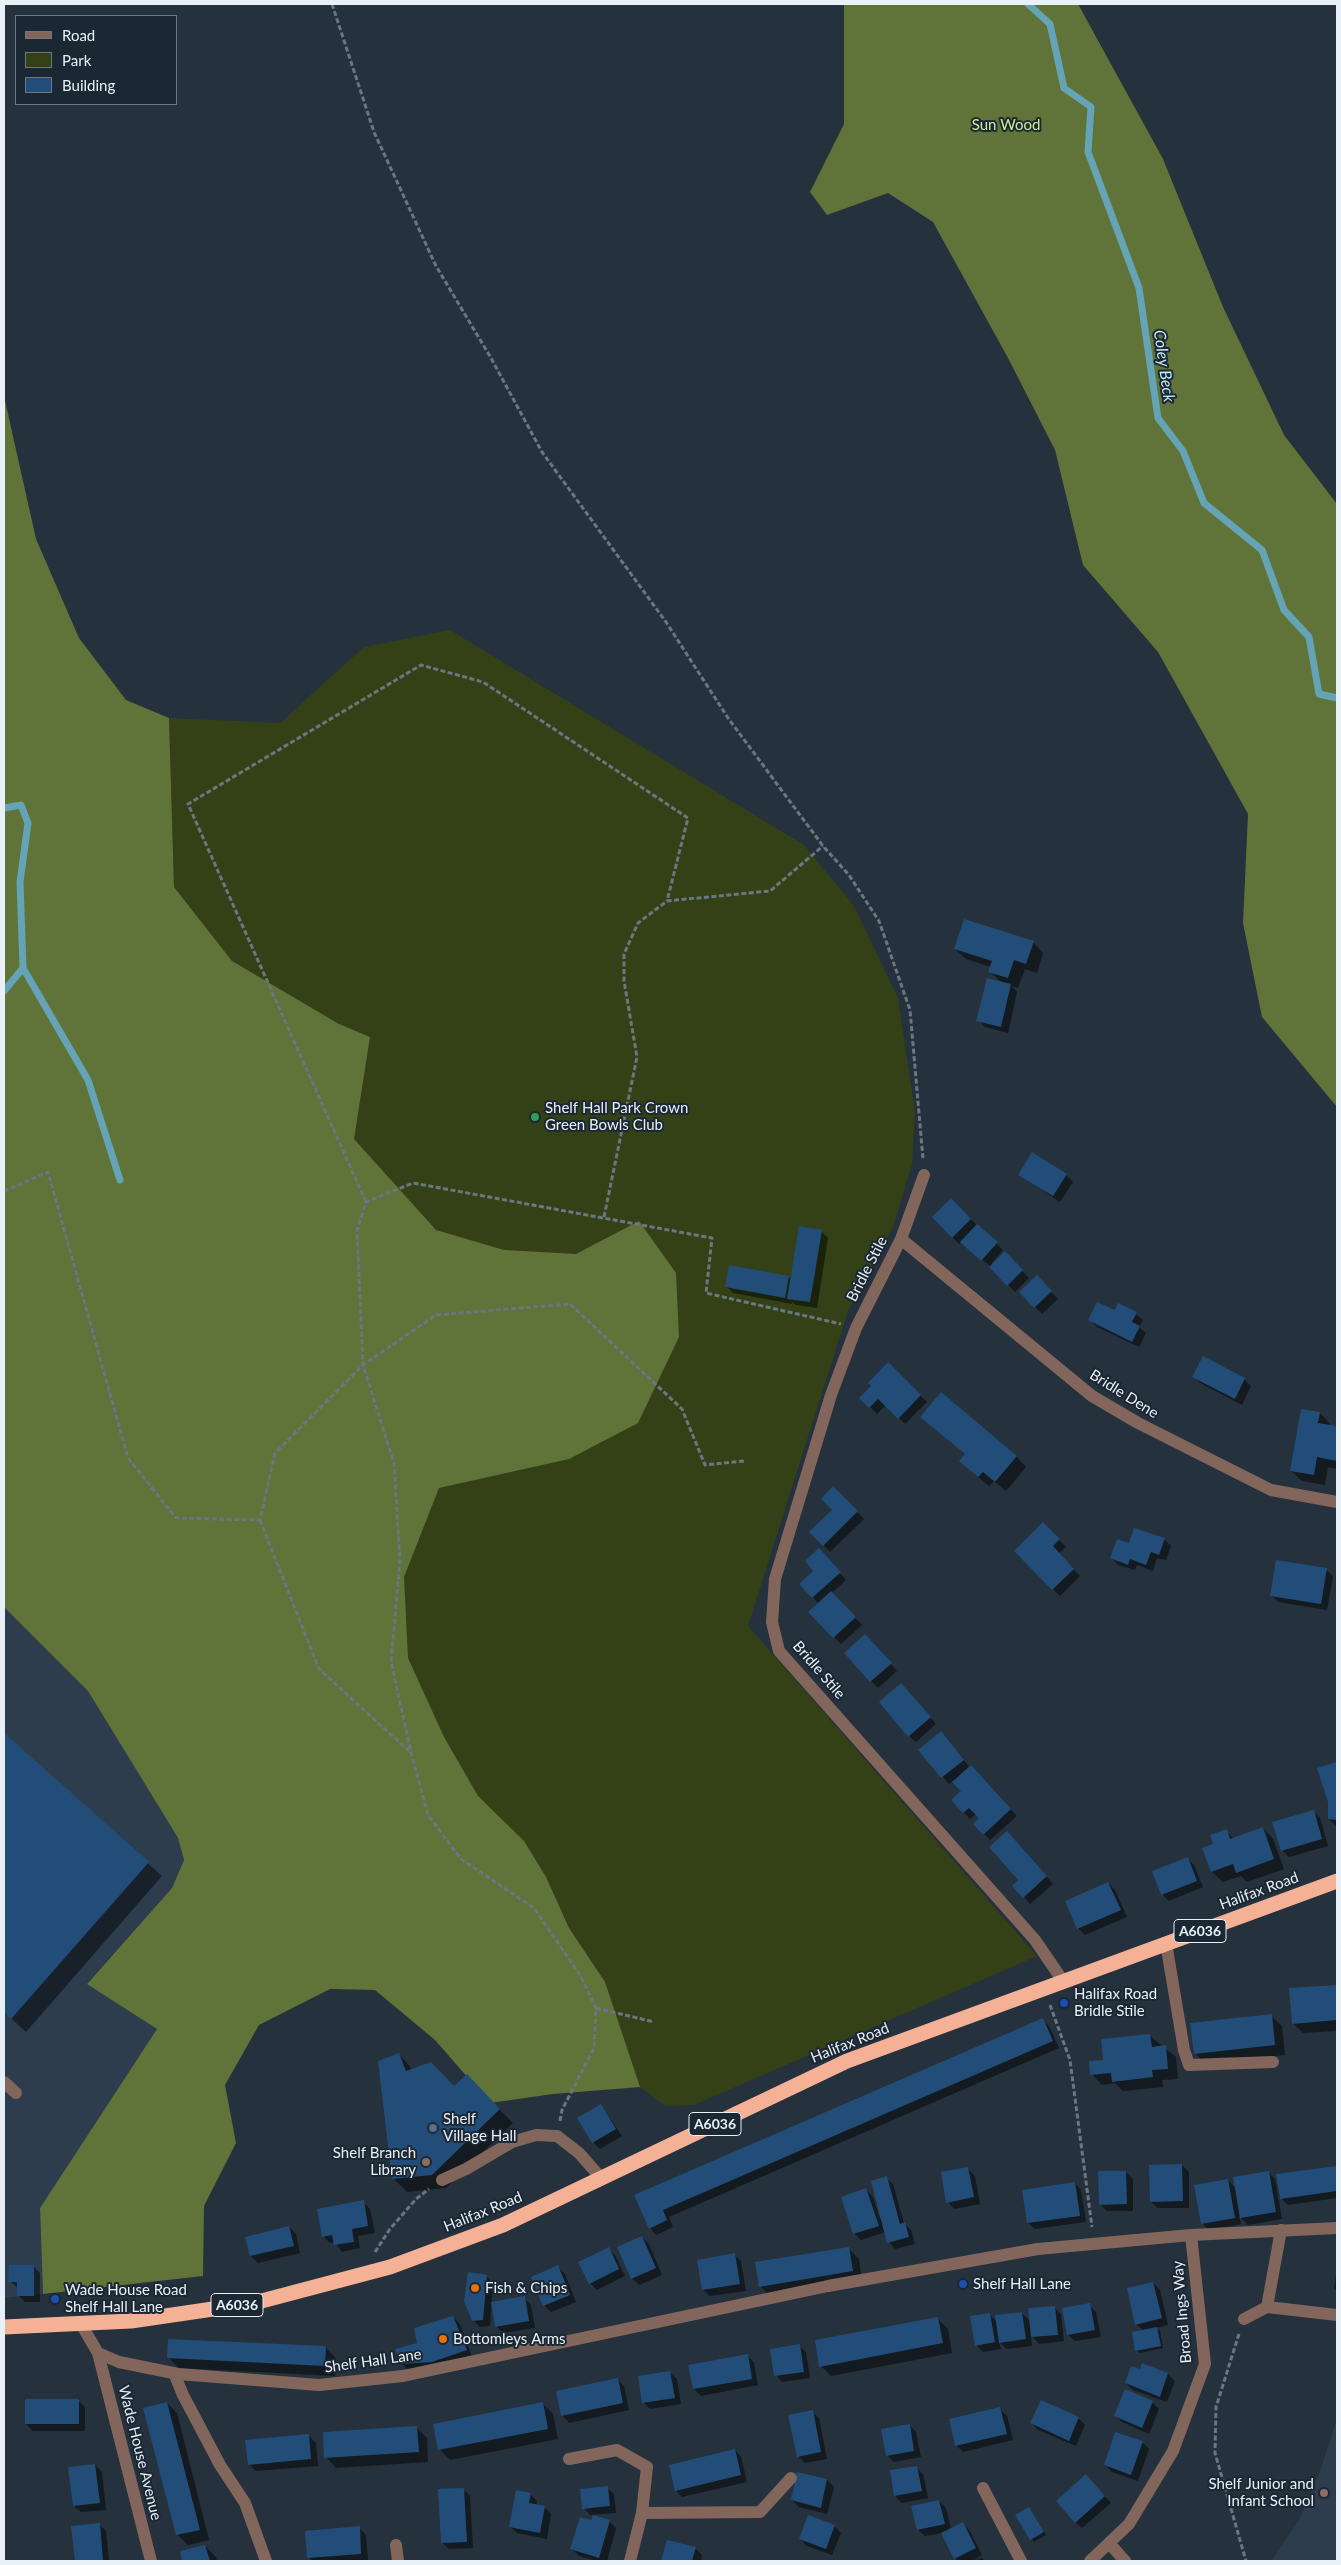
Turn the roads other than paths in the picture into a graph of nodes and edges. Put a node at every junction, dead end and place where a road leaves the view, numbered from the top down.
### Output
1 (924, 1174) road end
2 (901, 1239) junction
3 (1337, 1502) edge
4 (1337, 1881) edge
5 (1166, 1943) junction
6 (1063, 1981) junction
7 (1273, 2062) dead end
8 (4, 2082) edge
9 (16, 2093) dead end
10 (601, 2178) junction
11 (442, 2180) road end
12 (1337, 2228) edge
13 (1281, 2230) junction
14 (1191, 2235) junction
15 (1267, 2307) junction
16 (1337, 2315) edge
17 (1244, 2319) road end
18 (81, 2324) junction
19 (4, 2327) edge
20 (98, 2353) junction
21 (174, 2373) junction
22 (569, 2459) dead end
23 (791, 2478) dead end
24 (983, 2488) dead end
25 (642, 2513) junction
26 (1109, 2544) junction
27 (396, 2545) dead end
28 (151, 2561) edge
29 (266, 2561) edge
30 (398, 2561) edge
31 (630, 2561) edge
32 (1021, 2561) edge
33 (1090, 2561) edge
34 (1125, 2561) edge

1 - 2 street, Bridle Stile
2 - 3 street, Bridle Dene
2 - 6 street, Bridle Stile
4 - 5 highway, Halifax Road / A6036
5 - 6 highway, Halifax Road / A6036
5 - 7 street
6 - 10 highway, Halifax Road / A6036
8 - 9 street
10 - 11 street
10 - 18 highway, Halifax Road / A6036
12 - 13 street, Shelf Hall Lane
13 - 14 street, Shelf Hall Lane
13 - 15 street
14 - 21 street, Shelf Hall Lane
14 - 26 street, Broad Ings Way
15 - 16 street
15 - 17 street
18 - 19 highway, A6036
18 - 20 street
20 - 21 street, Shelf Hall Lane
20 - 28 street, Wade House Avenue
21 - 29 street
22 - 25 street
23 - 25 street
24 - 32 street
25 - 31 street
26 - 33 street, Broad Ings Way
26 - 34 street
27 - 30 street

